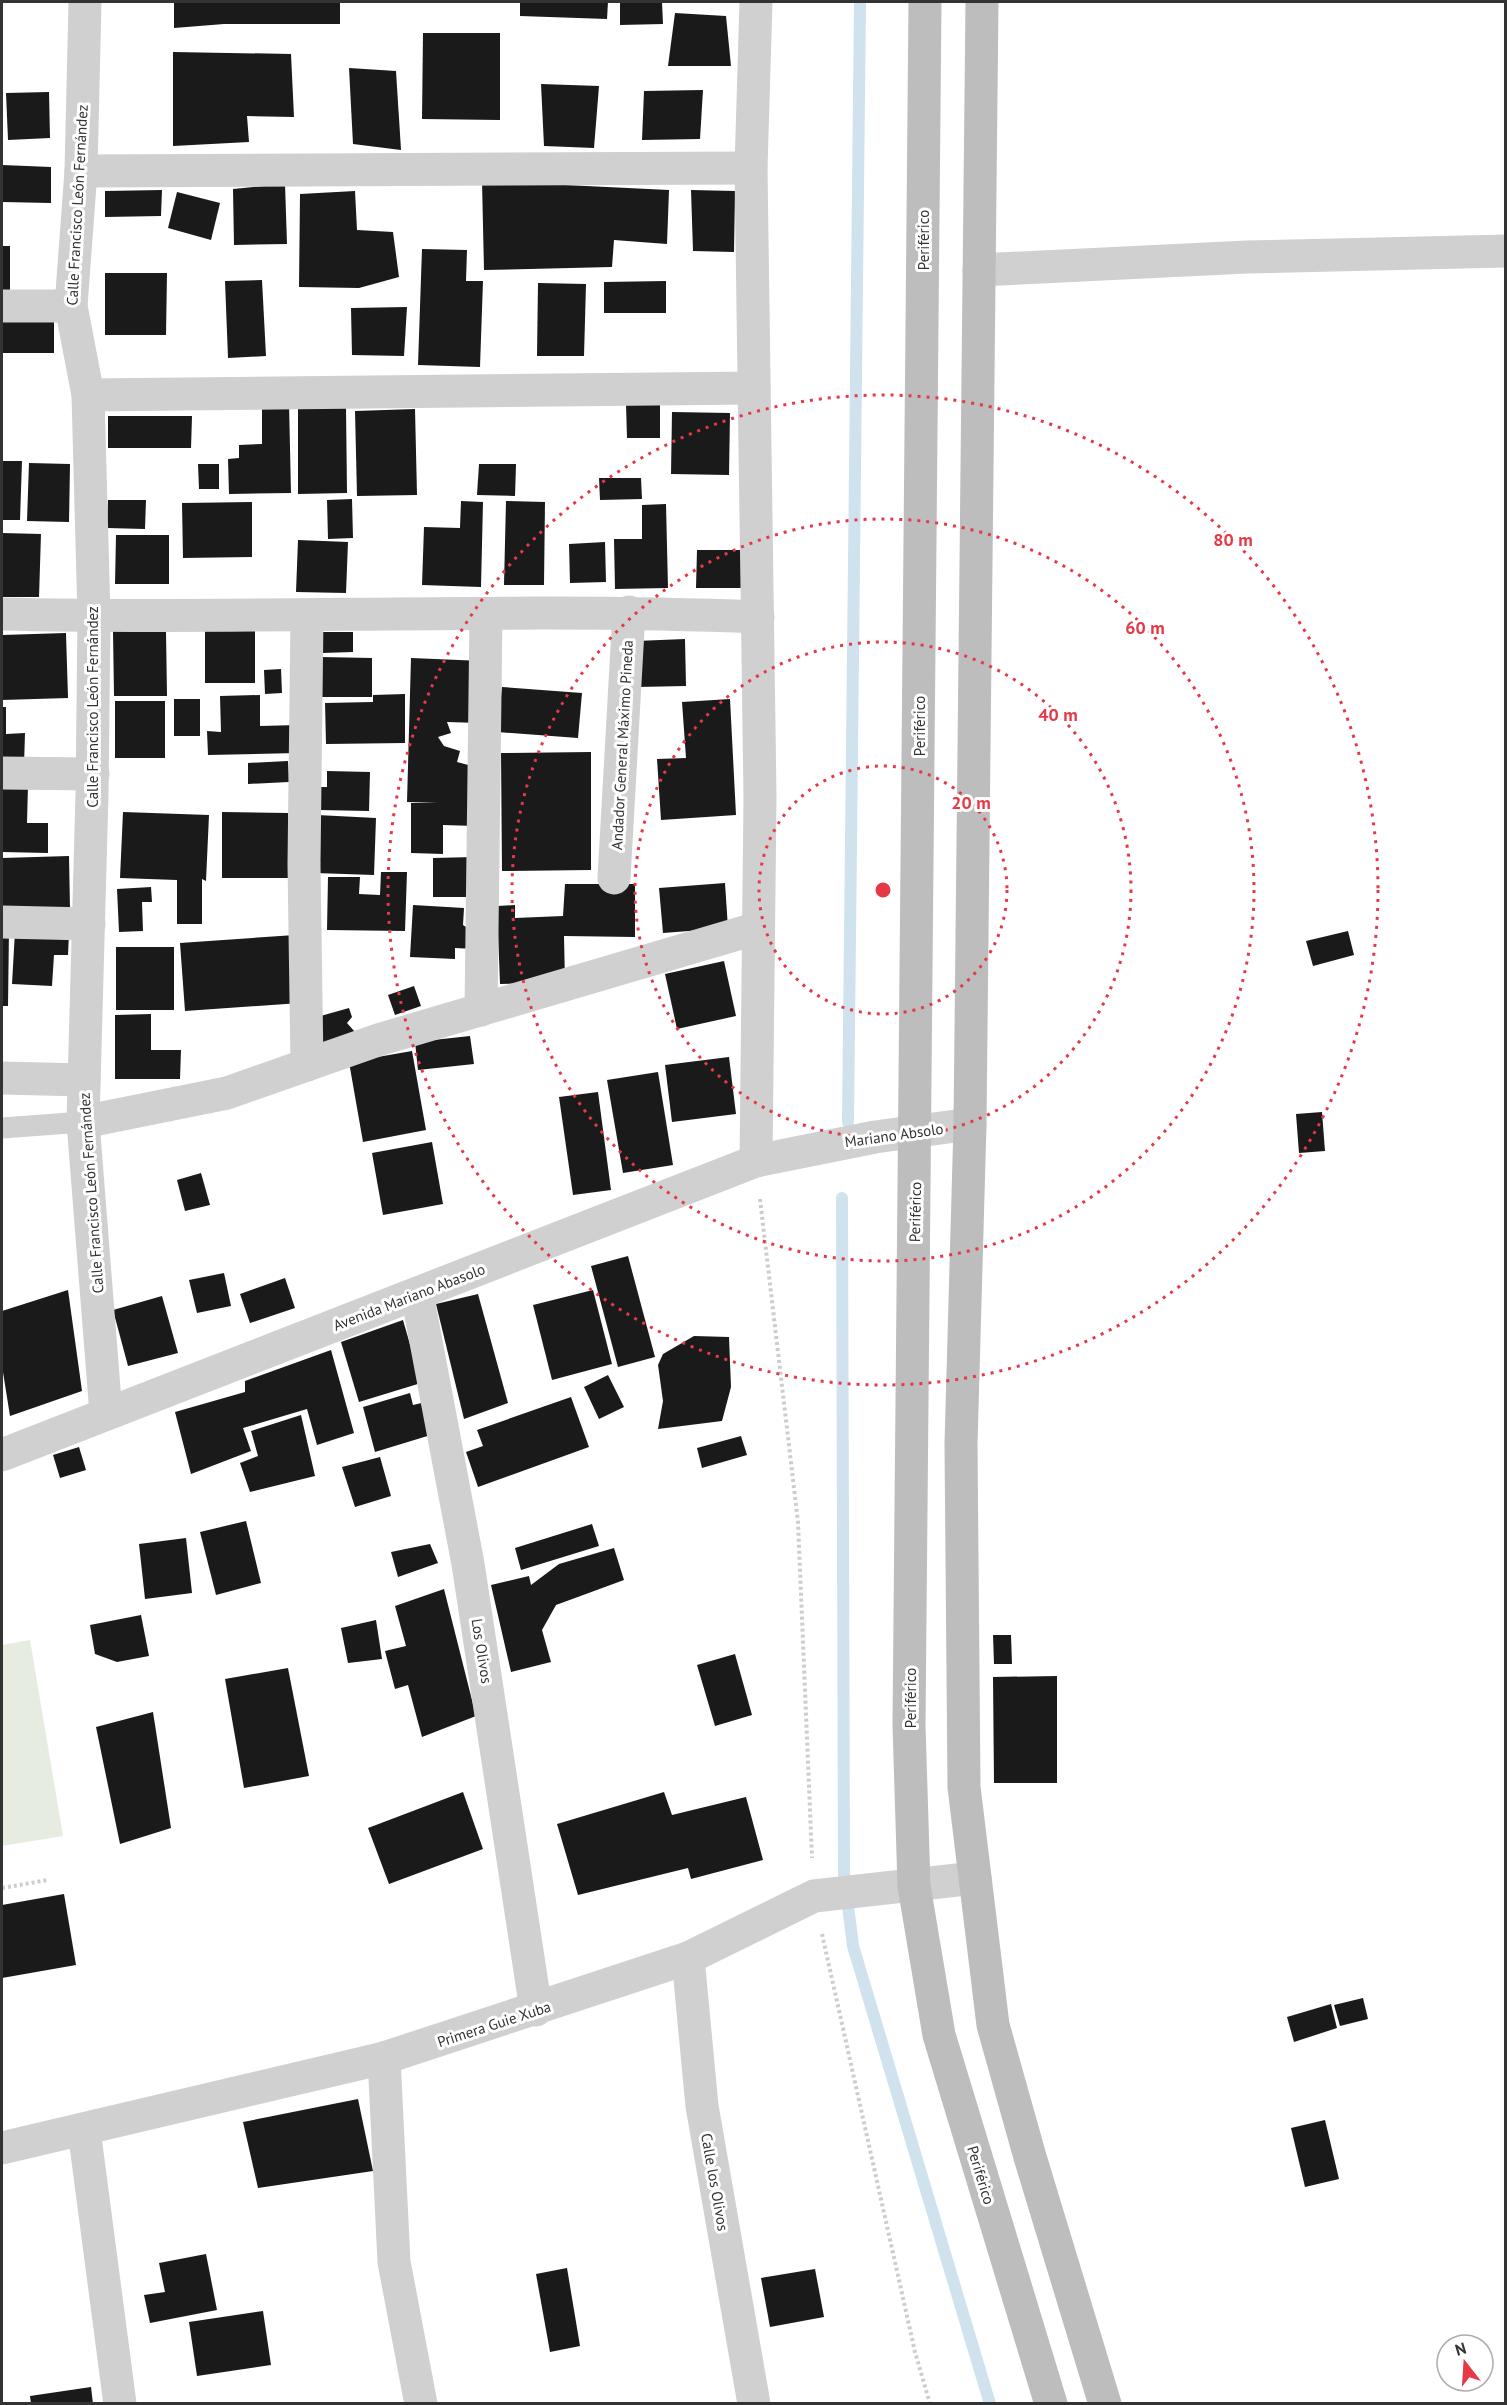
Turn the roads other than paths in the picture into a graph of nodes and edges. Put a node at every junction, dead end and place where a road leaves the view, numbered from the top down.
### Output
1 (85, 2) edge
2 (756, 2) edge
3 (925, 2) edge
4 (982, 2) edge
5 (752, 168) junction
6 (81, 171) junction
7 (1506, 251) edge
8 (979, 270) junction
9 (2, 306) edge
10 (70, 306) junction
11 (754, 388) junction
12 (88, 395) junction
13 (629, 612) junction
14 (2, 614) edge
15 (486, 615) junction
16 (94, 616) junction
17 (307, 616) junction
18 (758, 617) junction
19 (2, 773) edge
20 (93, 774) junction
21 (614, 878) dead end
22 (2, 922) edge
23 (89, 924) junction
24 (758, 928) junction
25 (481, 1010) junction
26 (307, 1065) junction
27 (2, 1078) edge
28 (84, 1080) junction
29 (83, 1122) junction
30 (970, 1124) junction
31 (2, 1128) edge
32 (916, 1131) junction
33 (819, 1147) joint
34 (756, 1161) junction
35 (417, 1294) junction
36 (106, 1414) junction
37 (2, 1455) edge
38 (975, 1878) junction
39 (914, 1886) junction
40 (688, 1958) junction
41 (536, 2010) junction
42 (384, 2058) junction
43 (84, 2130) junction
44 (2, 2148) edge
45 (120, 2403) edge
46 (421, 2403) edge
47 (754, 2403) edge
48 (1051, 2403) edge
49 (1105, 2403) edge

1 - 6 street, Calle Francisco León Fernández
2 - 5 street
3 - 32 main road, Periférico
4 - 8 main road
5 - 6 street
5 - 11 street
6 - 10 street, Calle Francisco León Fernández
7 - 8 street
8 - 30 main road
9 - 10 street
10 - 12 street, Calle Francisco León Fernández
11 - 12 street
11 - 18 street
12 - 16 street, Calle Francisco León Fernández
13 - 15 street
13 - 18 street
13 - 21 street, Andador General Máximo Pineda
14 - 16 street
15 - 17 street
15 - 25 street
16 - 17 street
16 - 20 street, Calle Francisco León Fernández
17 - 26 street
18 - 24 street
19 - 20 street
20 - 23 street, Calle Francisco León Fernández
22 - 23 street
23 - 28 street, Calle Francisco León Fernández
24 - 25 street
24 - 34 street
25 - 26 street
26 - 29 street
27 - 28 street
28 - 29 street, Calle Francisco León Fernández
29 - 31 lane
29 - 36 street, Calle Francisco León Fernández
30 - 32 street, Mariano Absolo
30 - 38 main road
32 - 33 street, Mariano Absolo
32 - 39 main road, Periférico
33 - 34 street, Avenida Mariano Abasolo
34 - 35 street, Avenida Mariano Abasolo
35 - 36 street, Avenida Mariano Abasolo
35 - 41 street, Los Olivos
36 - 37 street, Avenida Mariano Abasolo
38 - 39 street, Primera Guie Xuba
38 - 49 main road
39 - 40 street, Primera Guie Xuba
39 - 48 main road, Periférico
40 - 41 street, Primera Guie Xuba
40 - 47 street, Calle los Olivos
41 - 42 street, Primera Guie Xuba
42 - 43 street, Primera Guie Xuba
42 - 46 street
43 - 44 street, Primera Guie Xuba
43 - 45 street

